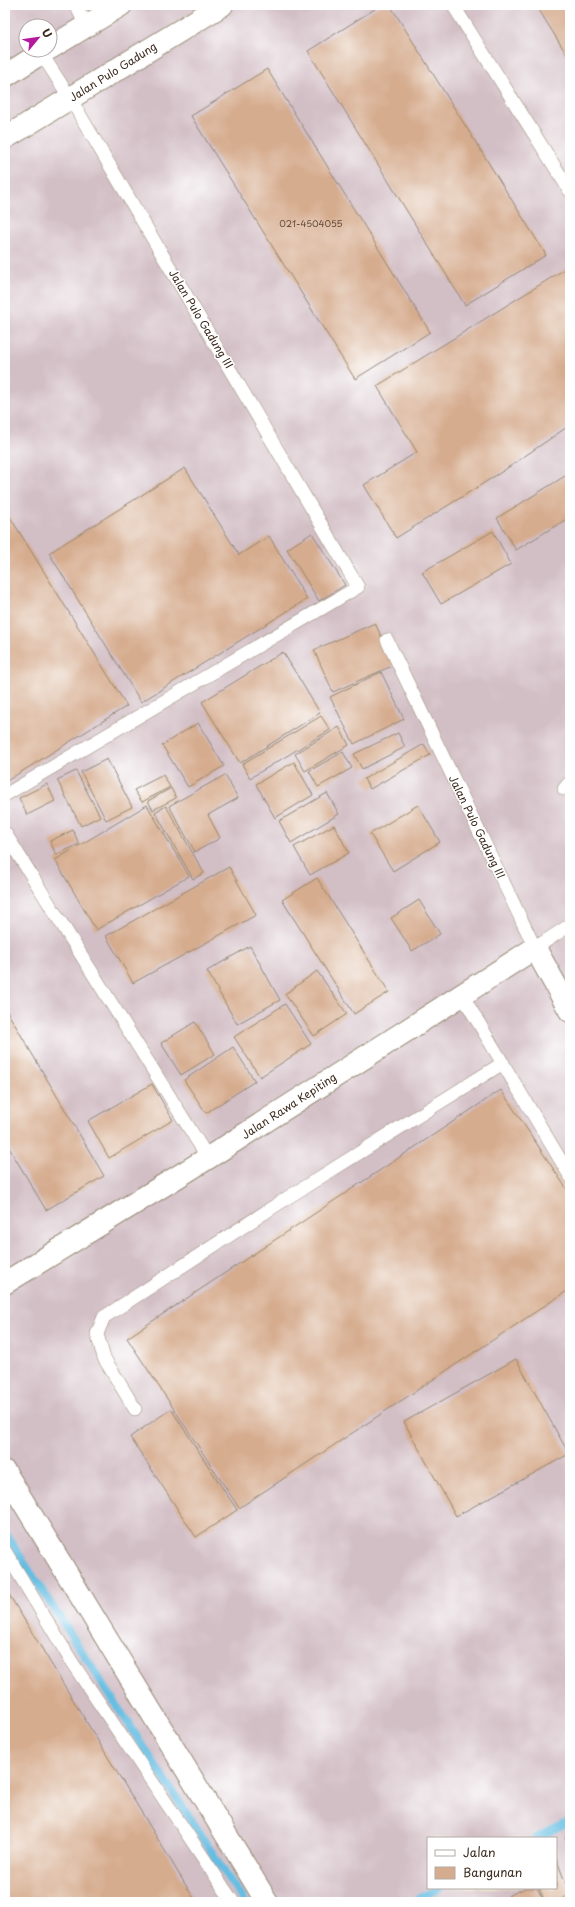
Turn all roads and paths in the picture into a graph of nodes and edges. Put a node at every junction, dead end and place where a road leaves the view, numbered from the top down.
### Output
1 (76, 5) edge
2 (122, 5) edge
3 (222, 5) edge
4 (453, 5) edge
5 (86, 26) junction
6 (58, 43) edge
7 (33, 58) edge
8 (50, 58) edge
9 (5, 76) edge
10 (70, 98) junction
11 (5, 138) edge
12 (570, 191) edge
13 (387, 640) dead end
14 (5, 796) edge
15 (5, 833) edge
16 (570, 925) edge
17 (535, 948) junction
18 (462, 995) junction
19 (570, 1011) edge
20 (503, 1063) junction
21 (208, 1158) junction
22 (570, 1176) edge
23 (5, 1283) edge
24 (135, 1409) dead end
25 (5, 1472) edge
26 (5, 1551) edge
27 (233, 1902) edge
28 (267, 1902) edge

1 - 5 lane
2 - 5 street
3 - 10 street, Jalan Pulo Gadung
4 - 12 lane
5 - 6 street
7 - 9 street
8 - 10 lane, Jalan Pulo Gadung III
10 - 11 street, Jalan Pulo Gadung
10 - 14 lane, Jalan Pulo Gadung III
13 - 17 lane, Jalan Pulo Gadung III
15 - 21 lane
16 - 17 lane, Jalan Rawa Kepiting
17 - 18 street, Jalan Rawa Kepiting
17 - 19 street, Jalan Pulo Gadung III
18 - 20 lane
18 - 21 street, Jalan Rawa Kepiting
20 - 22 lane
20 - 24 lane
21 - 23 street, Jalan Rawa Kepiting
25 - 28 street
26 - 27 lane

